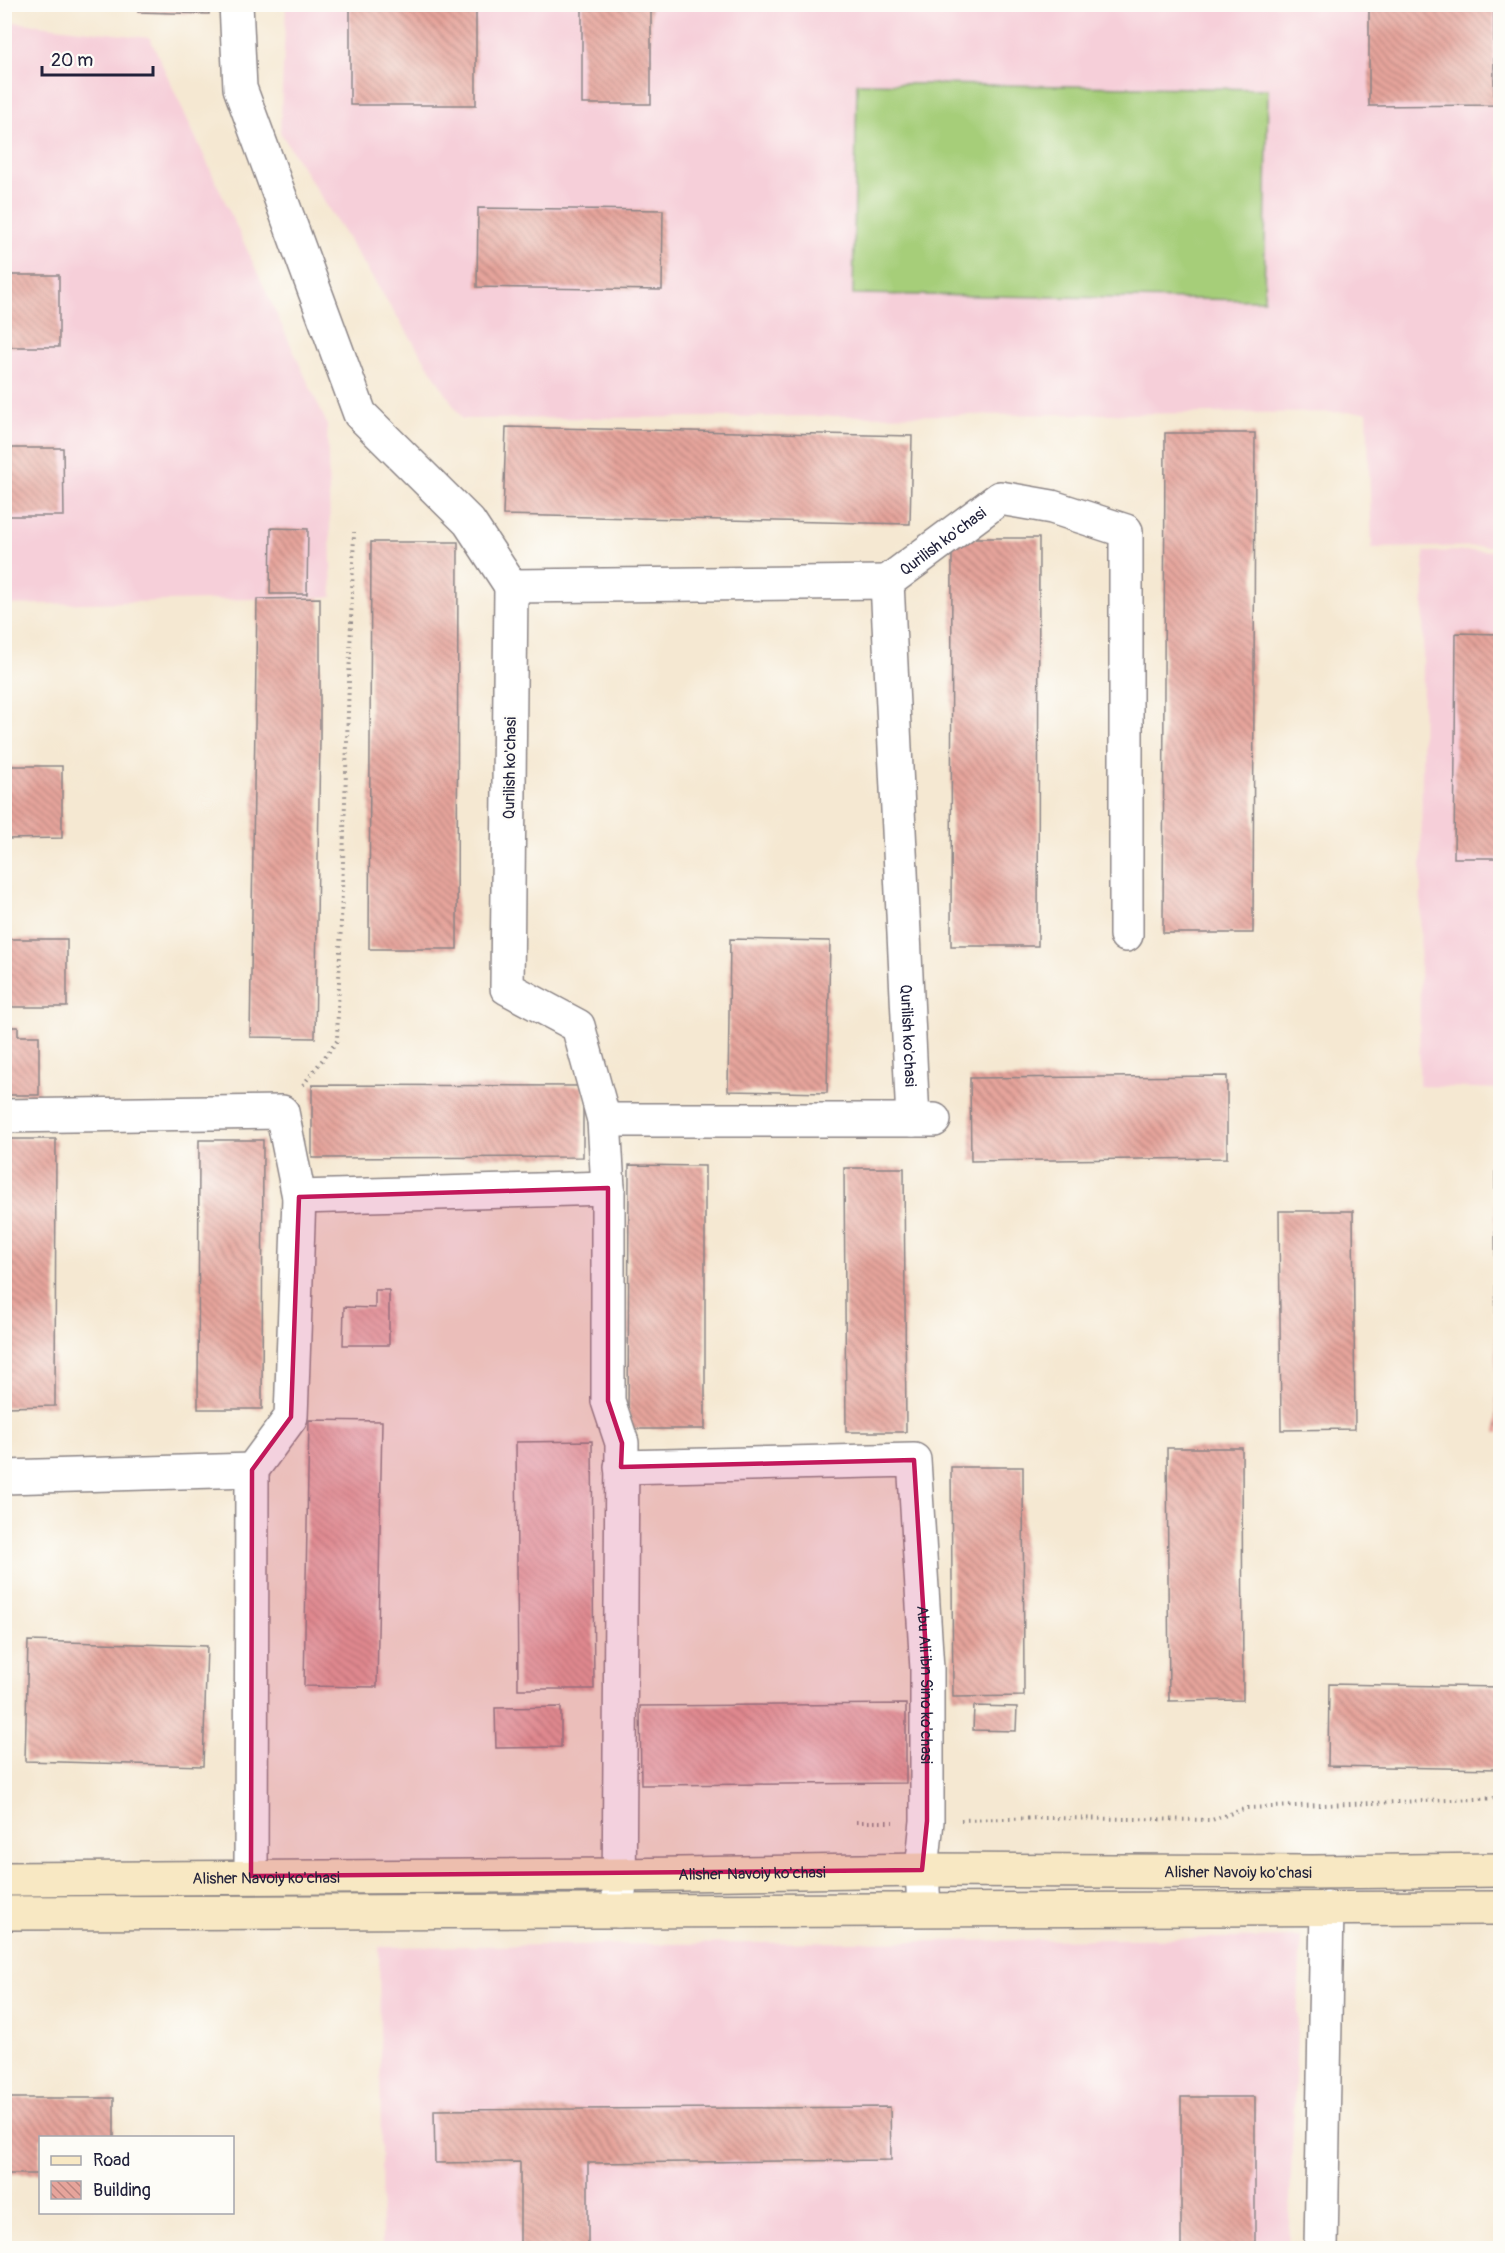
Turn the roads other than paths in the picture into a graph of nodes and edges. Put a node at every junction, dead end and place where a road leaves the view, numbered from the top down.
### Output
1 (236, 4) edge
2 (887, 582) junction
3 (511, 586) junction
4 (1126, 935) dead end
5 (4, 1116) edge
6 (604, 1120) junction
7 (608, 1188) junction
8 (299, 1197) junction
9 (621, 1467) junction
10 (252, 1470) junction
11 (4, 1477) edge
12 (922, 1870) junction
13 (1500, 1870) edge
14 (620, 1875) junction
15 (251, 1876) junction
16 (4, 1879) edge
17 (1327, 1907) junction
18 (1500, 1908) edge
19 (924, 1909) junction
20 (619, 1911) junction
21 (4, 1913) edge
22 (1321, 2248) edge

1 - 3 street
2 - 3 street
2 - 4 street, Qurilish ko'chasi
2 - 6 street, Qurilish ko'chasi
3 - 6 street, Qurilish ko'chasi
5 - 8 street
6 - 7 street
7 - 8 street
7 - 9 street
8 - 10 street
9 - 12 street, Abu Ali ibn Sino ko'chasi
9 - 14 street
10 - 11 street
10 - 15 street
12 - 13 main road, Alisher Navoiy ko'chasi
12 - 14 main road, Alisher Navoiy ko'chasi
12 - 19 street, Abu Ali ibn Sino ko'chasi
14 - 15 main road, Alisher Navoiy ko'chasi
14 - 20 street
15 - 16 main road, Alisher Navoiy ko'chasi
17 - 18 main road
17 - 19 main road
17 - 22 street
19 - 20 main road
20 - 21 main road

